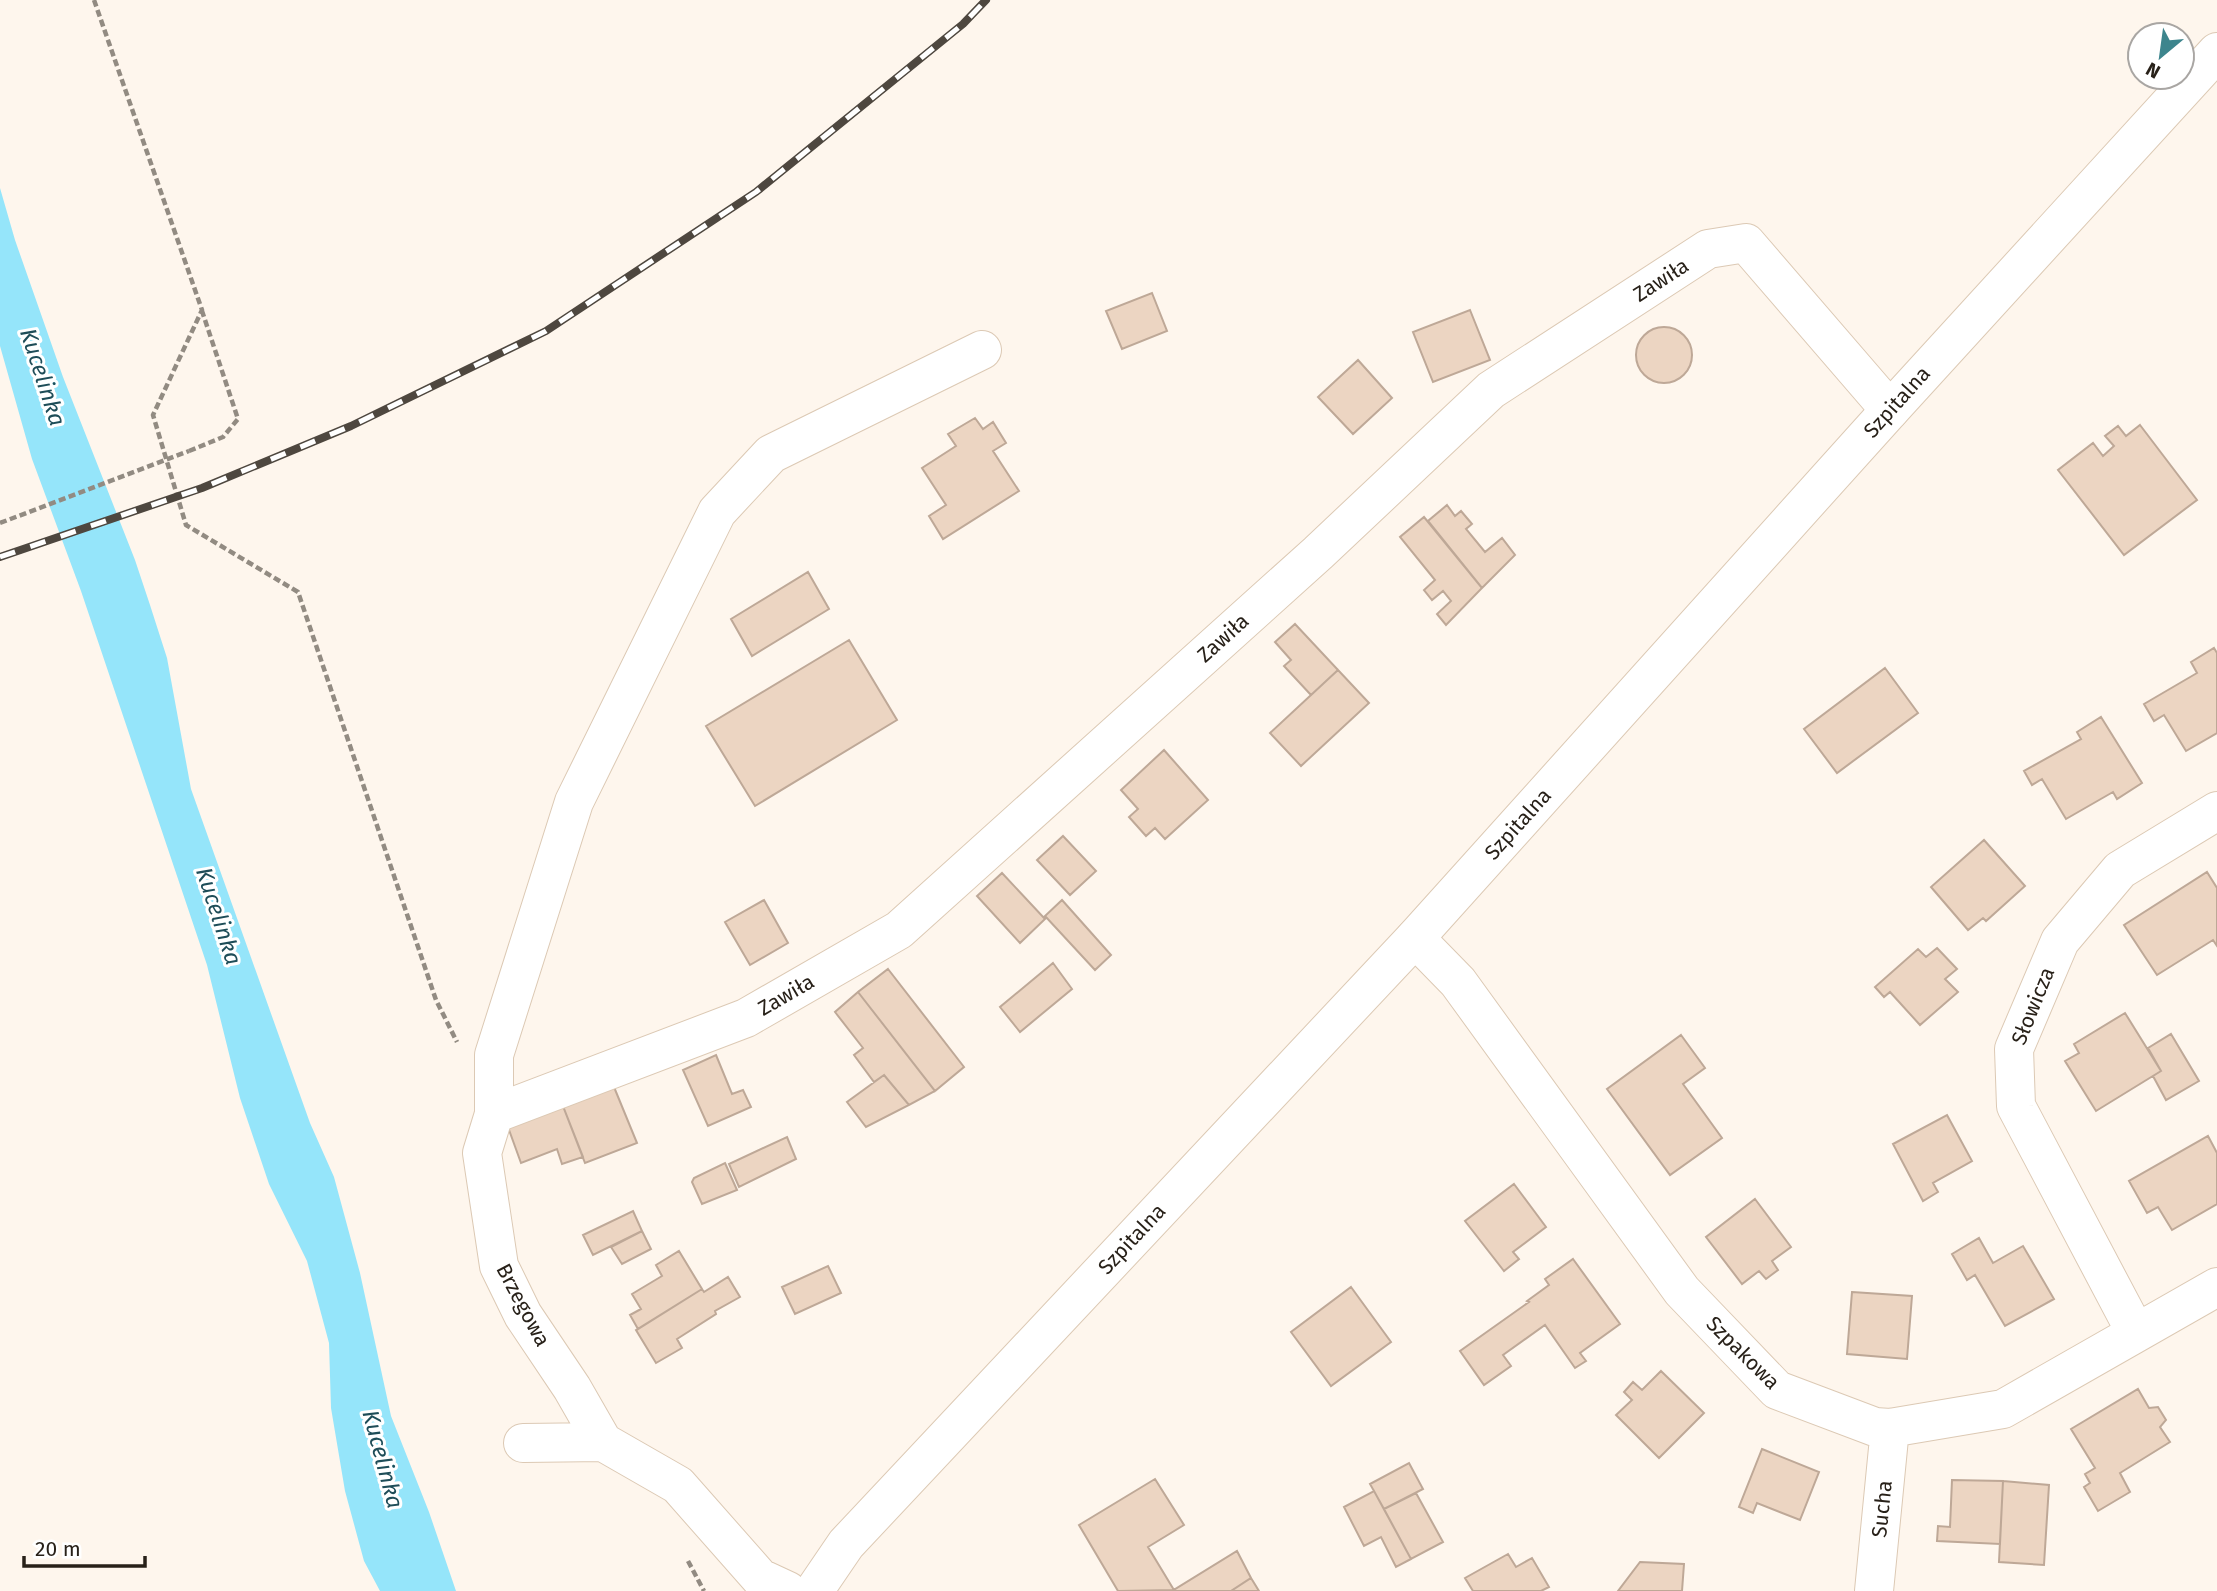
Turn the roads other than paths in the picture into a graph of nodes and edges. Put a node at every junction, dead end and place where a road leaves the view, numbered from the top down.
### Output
1 (2217, 52) edge
2 (982, 350) dead end
3 (1890, 410) junction
4 (2217, 811) edge
5 (1415, 938) junction
6 (495, 1114) junction
7 (2217, 1287) edge
8 (2136, 1333) junction
9 (1890, 1427) junction
10 (603, 1442) junction
11 (523, 1443) dead end
12 (788, 1591) edge
13 (814, 1591) edge
14 (1874, 1591) edge

1 - 3 street, Szpitalna
2 - 6 street, Brzegowa
3 - 5 street, Szpitalna
3 - 6 street, Zawiła
4 - 8 street, Słowicza
5 - 9 street, Szpakowa
5 - 13 street, Szpitalna
6 - 10 street, Brzegowa
7 - 8 street, Szpakowa
8 - 9 street, Szpakowa
9 - 14 street, Sucha
10 - 11 street
10 - 12 street

